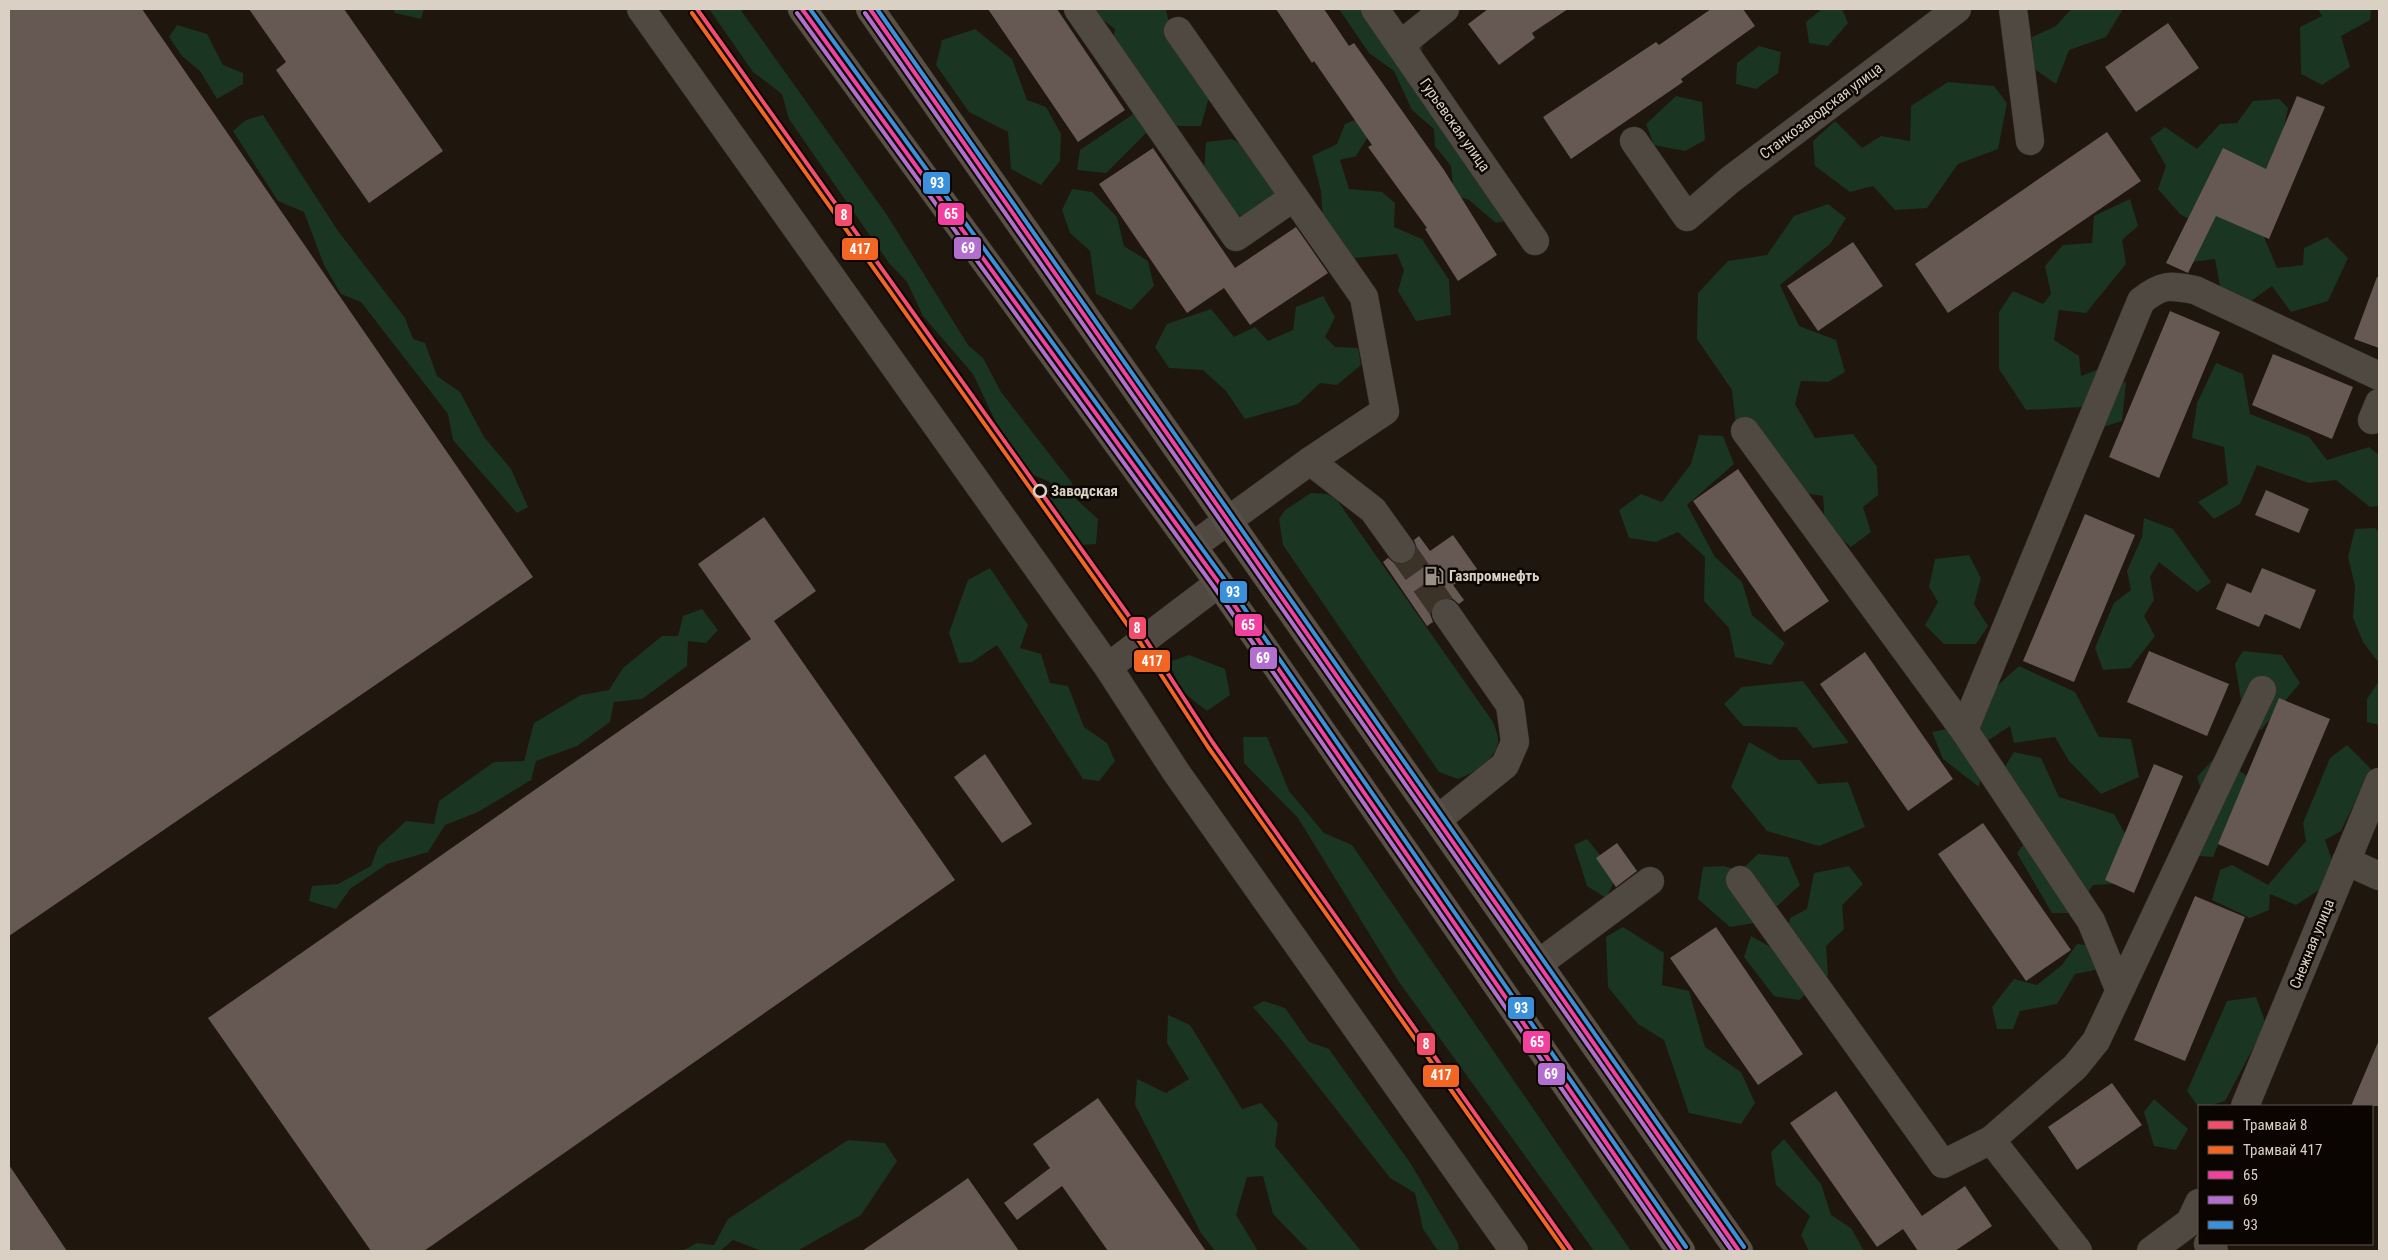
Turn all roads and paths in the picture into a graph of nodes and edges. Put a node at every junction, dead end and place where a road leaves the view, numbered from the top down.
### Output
1 (640, 9) edge
2 (802, 9) edge
3 (870, 9) edge
4 (1078, 9) edge
5 (1375, 9) edge
6 (1445, 9) edge
7 (1958, 9) edge
8 (2013, 9) edge
9 (1178, 31) dead end
10 (1400, 45) junction
11 (2030, 140) dead end
12 (1634, 142) dead end
13 (1294, 197) junction
14 (1535, 240) dead end
15 (2379, 376) edge
16 (1745, 431) dead end
17 (1310, 461) junction
18 (1228, 520) junction
19 (1192, 546) junction
20 (1401, 549) tunnel mouth
21 (1219, 583) junction
22 (1446, 613) tunnel mouth
23 (1108, 667) junction
24 (2262, 690) dead end
25 (1964, 730) junction
26 (2379, 782) edge
27 (1438, 819) junction
28 (2346, 861) junction
29 (2379, 876) edge
30 (1740, 880) dead end
31 (1650, 881) dead end
32 (1538, 964) junction
33 (2119, 989) junction
34 (2245, 1105) edge
35 (1991, 1140) junction
36 (2196, 1219) edge
37 (1514, 1251) edge
38 (1681, 1251) edge
39 (1739, 1251) edge
40 (2078, 1251) edge
41 (2151, 1251) edge

1 - 23 street
2 - 19 main road
3 - 18 main road
4 - 13 street
5 - 10 street, Гурьевская улица
6 - 10 street
7 - 12 street, Станкозаводская улица
8 - 11 street
9 - 13 street
10 - 14 street, Гурьевская улица
13 - 17 street
15 - 25 street
16 - 25 street
17 - 18 street
17 - 20 street
18 - 19 street
18 - 27 main road
19 - 21 main road
21 - 23 street
21 - 38 main road
22 - 27 street
23 - 37 street
24 - 33 street
25 - 33 street
26 - 28 street, Снежная улица
27 - 32 main road
28 - 29 street
28 - 34 street, Снежная улица
30 - 35 street
31 - 32 street
32 - 39 main road
33 - 35 street
35 - 40 street
36 - 41 street

